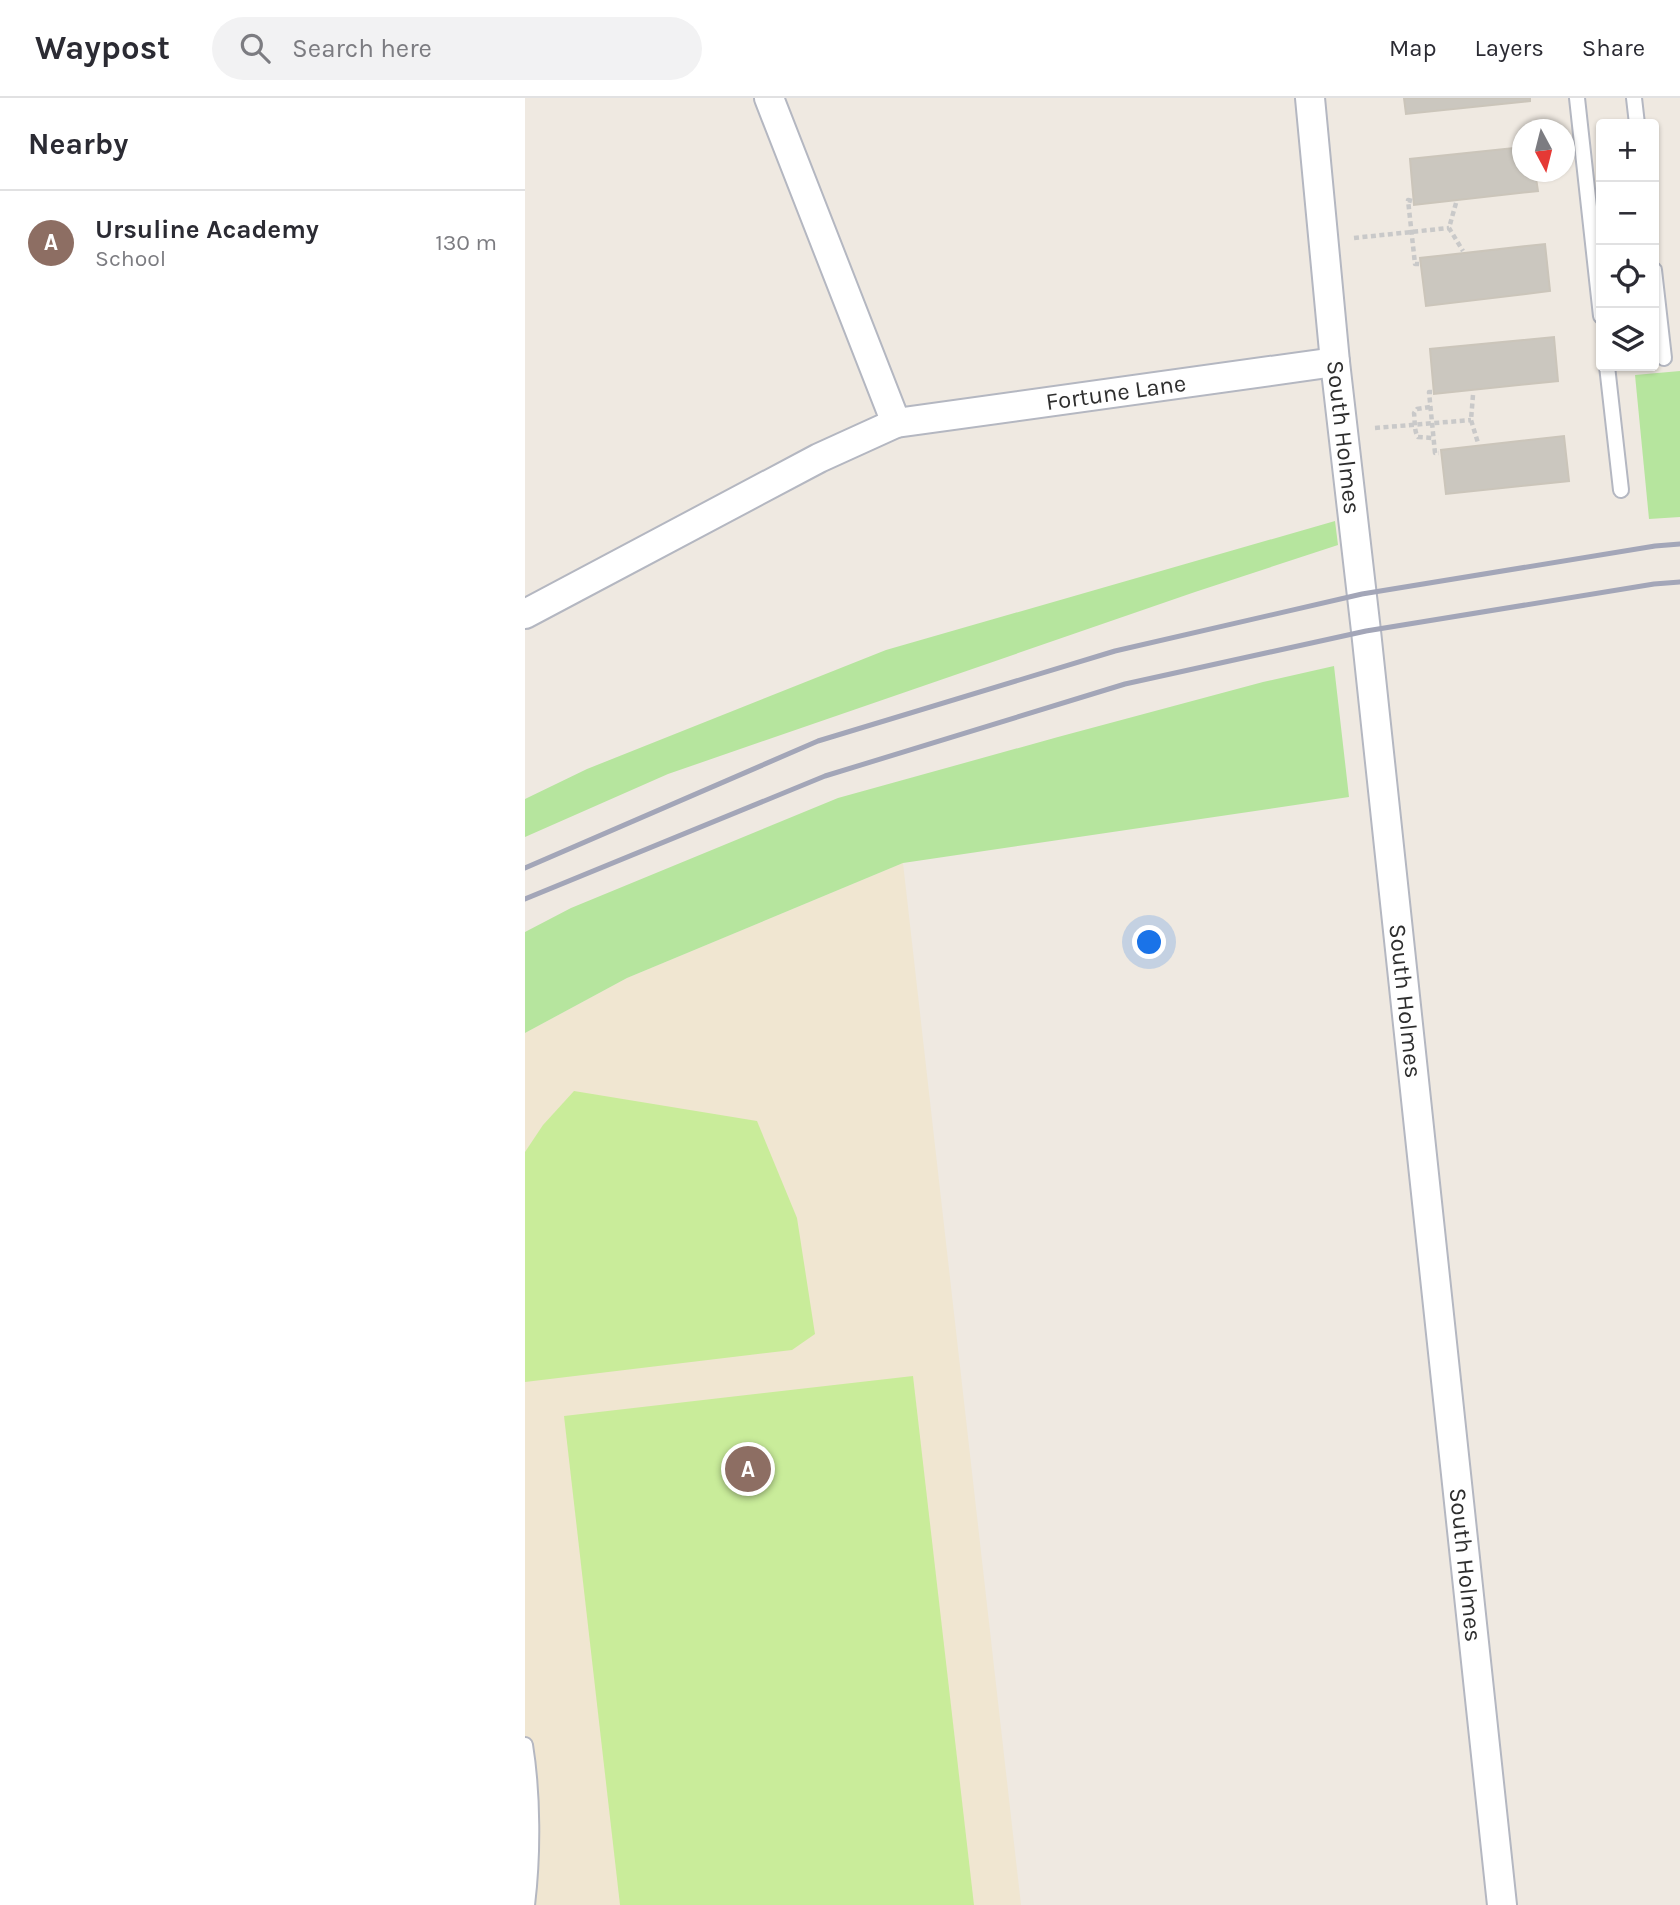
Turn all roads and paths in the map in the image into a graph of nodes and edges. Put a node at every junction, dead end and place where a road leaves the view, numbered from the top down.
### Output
1 (769, 98) edge
2 (1310, 98) edge
3 (1577, 98) edge
4 (1634, 98) edge
5 (1636, 119) edge
6 (1412, 201) dead end
7 (1456, 203) dead end
8 (1449, 228) junction
9 (1412, 232) junction
10 (1354, 239) dead end
11 (1463, 251) dead end
12 (1419, 264) dead end
13 (1600, 308) edge
14 (1658, 308) edge
15 (1664, 358) dead end
16 (1335, 362) junction
17 (1608, 371) edge
18 (1431, 392) dead end
19 (1473, 395) dead end
20 (1430, 407) junction
21 (1471, 420) junction
22 (897, 423) junction
23 (1432, 423) junction
24 (1415, 425) junction
25 (1375, 428) dead end
26 (1433, 438) junction
27 (1478, 443) dead end
28 (1439, 453) dead end
29 (1621, 490) dead end
30 (525, 614) edge
31 (525, 1745) edge
32 (527, 1905) edge
33 (1502, 1905) edge

1 - 22 street
2 - 16 street, South Holmes
3 - 13 lane
4 - 5 lane
6 - 9 path
7 - 8 path
8 - 9 path
8 - 11 path
9 - 10 path
9 - 12 path
14 - 15 lane
16 - 22 street, Fortune Lane
16 - 33 street, South Holmes
17 - 29 lane
18 - 20 path
19 - 21 path
20 - 23 path
20 - 24 path
21 - 23 path
21 - 27 path
22 - 30 street, Fortune Lane
23 - 24 path
23 - 26 path
24 - 25 path
24 - 26 path
26 - 28 path
31 - 32 lane

